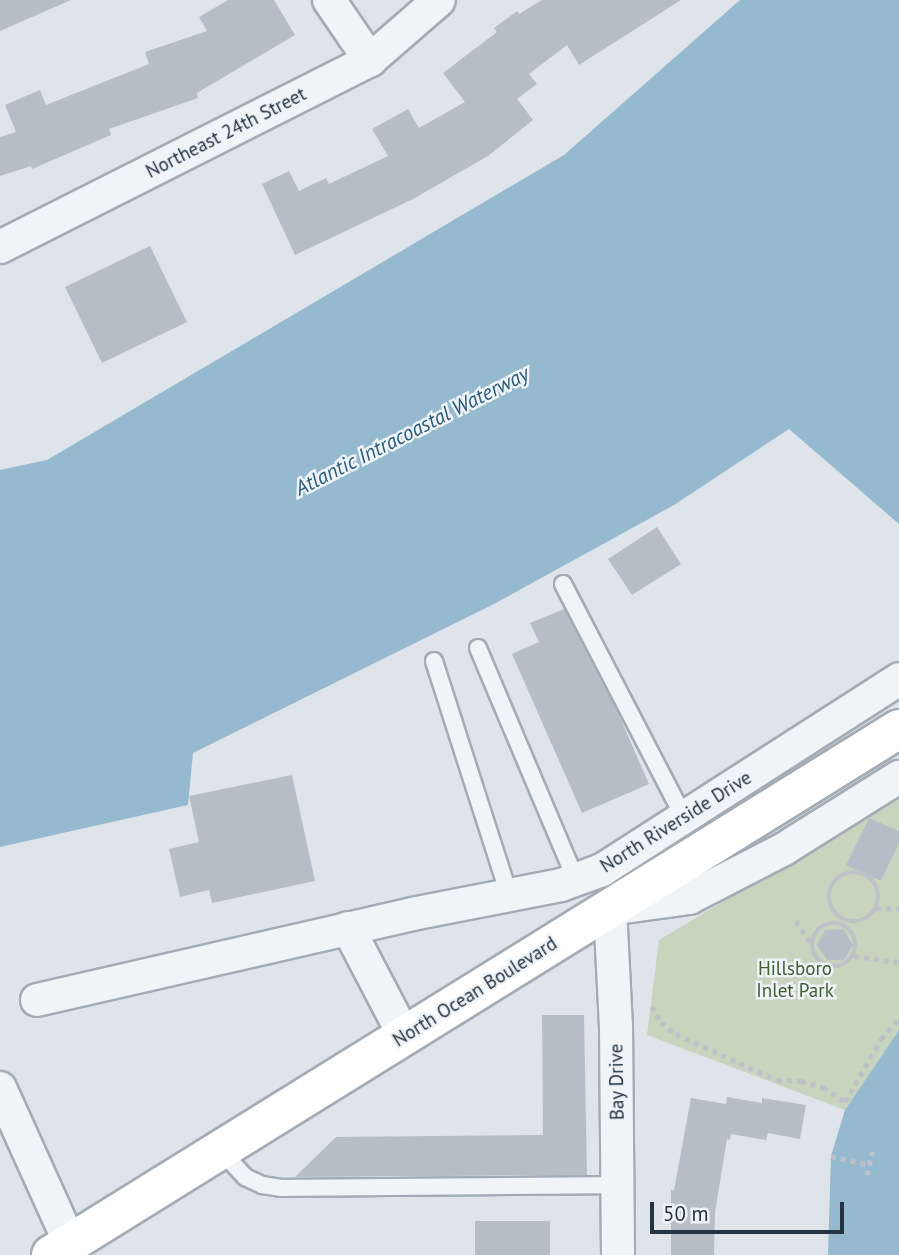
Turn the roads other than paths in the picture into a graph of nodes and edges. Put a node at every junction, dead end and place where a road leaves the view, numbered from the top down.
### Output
1 (329, 0) edge
2 (439, 0) edge
3 (370, 60) junction
4 (0, 247) edge
5 (563, 584) dead end
6 (478, 648) dead end
7 (434, 661) dead end
8 (899, 680) edge
9 (899, 729) edge
10 (899, 777) edge
11 (685, 819) junction
12 (576, 880) junction
13 (509, 895) junction
14 (610, 909) junction
15 (348, 929) junction
16 (37, 1000) dead end
17 (404, 1035) junction
18 (0, 1088) edge
19 (220, 1150) junction
20 (618, 1185) junction
21 (61, 1249) edge
22 (618, 1255) edge

1 - 3 street
2 - 3 street, Northeast 24th Street
3 - 4 street, Northeast 24th Street
5 - 11 lane
6 - 12 lane
7 - 13 lane
8 - 11 street, North Riverside Drive
9 - 14 main road, North Ocean Boulevard
10 - 14 street
11 - 12 street, North Riverside Drive
12 - 13 street, North Riverside Drive
13 - 15 street, North Riverside Drive
14 - 17 main road, North Ocean Boulevard
14 - 20 street, Bay Drive
15 - 16 street, North Riverside Drive
15 - 17 street
17 - 19 main road, North Ocean Boulevard
18 - 21 street
19 - 20 lane
19 - 21 main road, North Ocean Boulevard
20 - 22 street, Bay Drive

